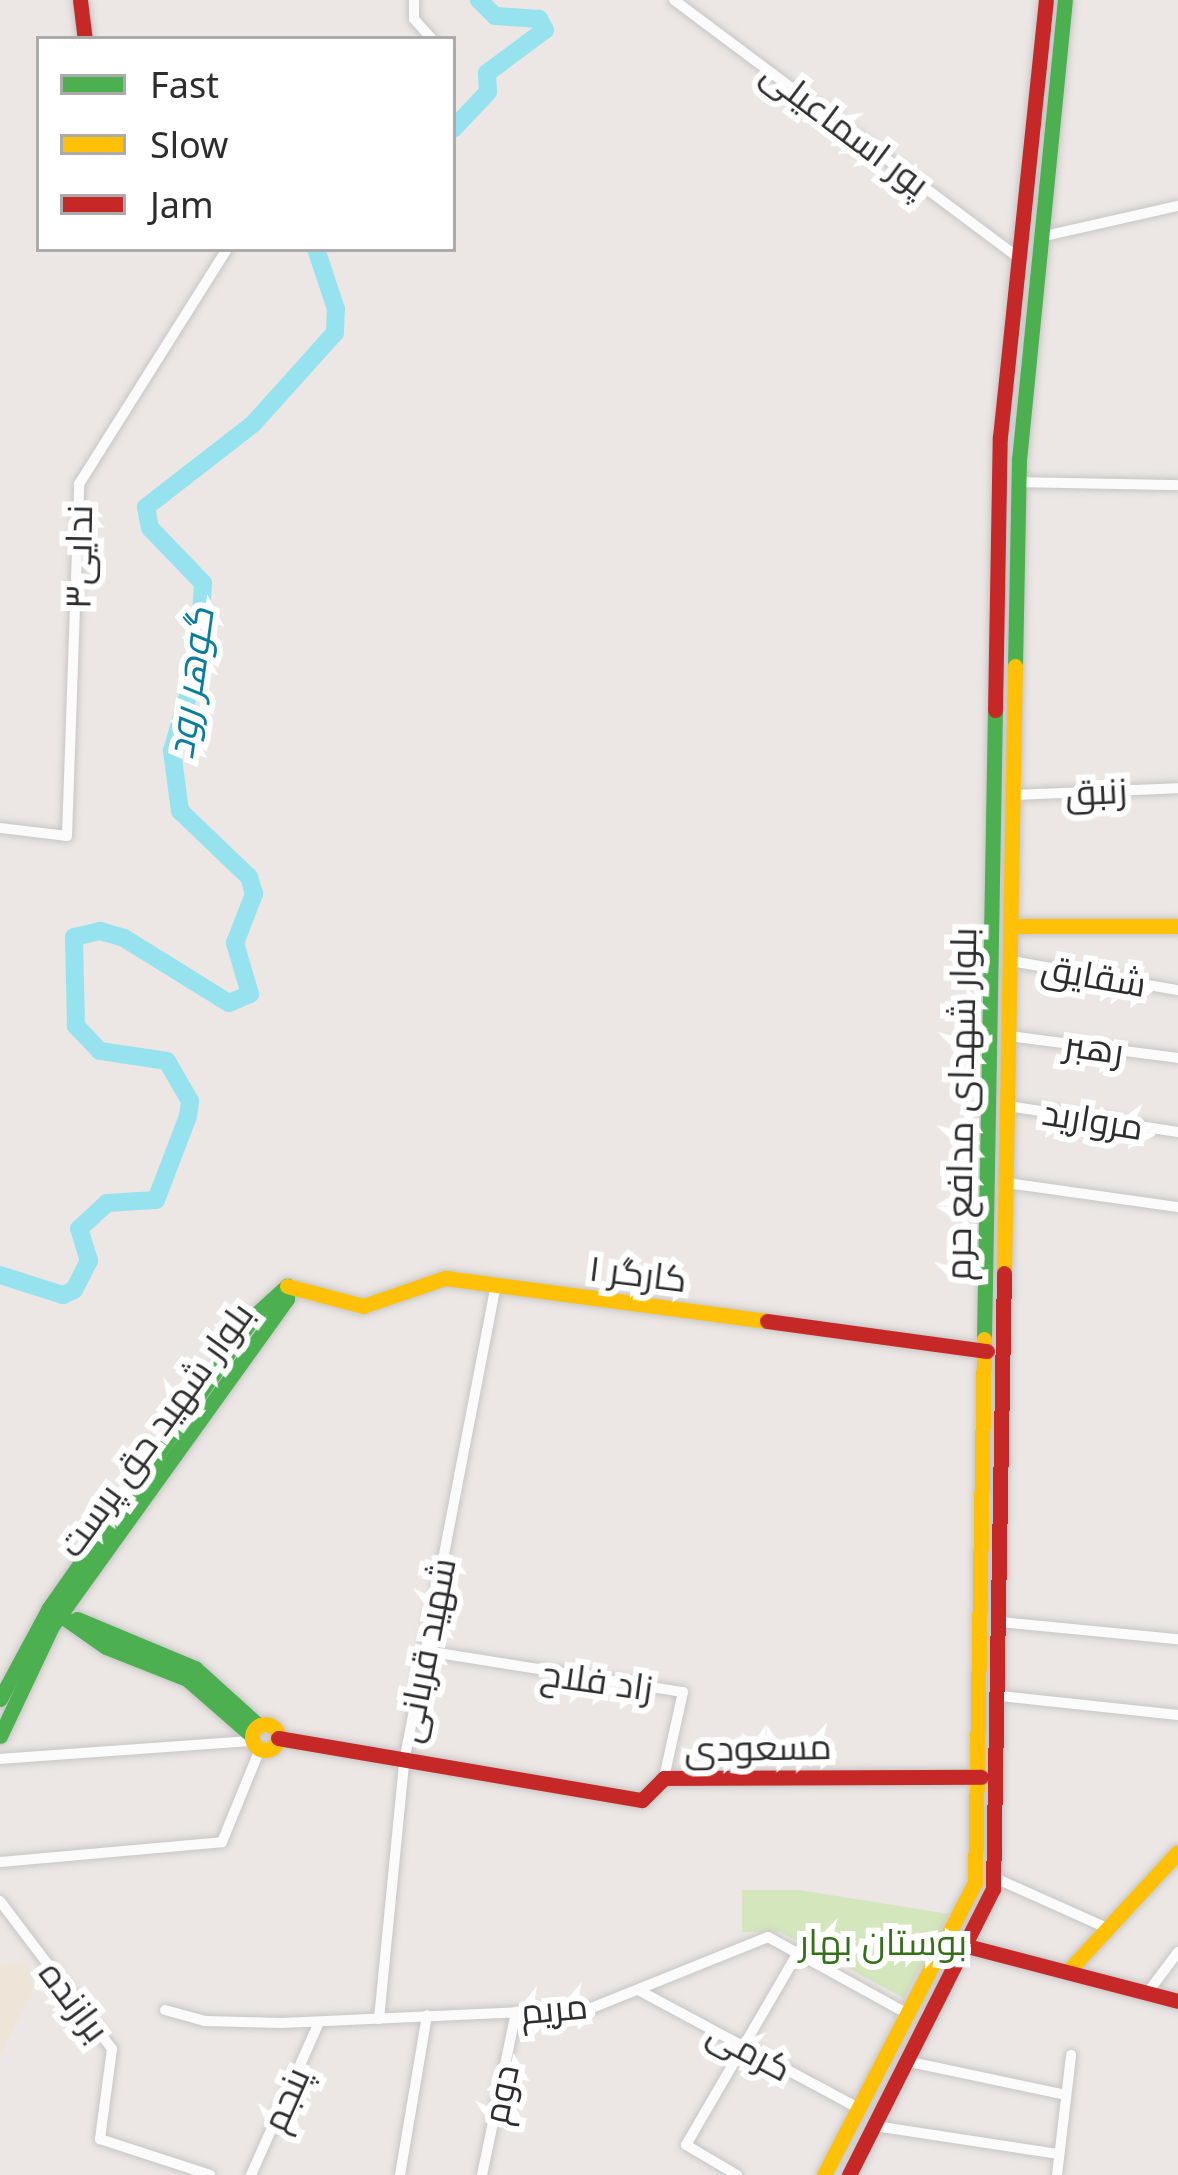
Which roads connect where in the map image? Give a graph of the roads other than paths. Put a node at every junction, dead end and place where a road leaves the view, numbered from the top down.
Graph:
1 (80, 0) edge
2 (414, 0) edge
3 (674, 0) edge
4 (1046, 0) edge
5 (1065, 0) edge
6 (86, 36) edge
7 (429, 36) edge
8 (1032, 113) junction
9 (1050, 115) junction
10 (1178, 206) edge
11 (1037, 238) junction
12 (225, 252) edge
13 (1018, 257) junction
14 (1019, 482) junction
15 (1178, 484) edge
16 (1178, 788) edge
17 (1013, 795) junction
18 (2, 832) edge
19 (1011, 926) junction
20 (1178, 926) edge
21 (1011, 961) junction
22 (1178, 990) edge
23 (992, 996) junction
24 (1010, 997) junction
25 (1009, 1036) junction
26 (1178, 1058) edge
27 (1008, 1106) junction
28 (1178, 1132) edge
29 (1007, 1184) junction
30 (1178, 1207) edge
31 (287, 1286) joint
32 (496, 1286) junction
33 (987, 1352) junction
34 (55, 1611) junction
35 (1000, 1622) junction
36 (1178, 1639) edge
37 (425, 1651) junction
38 (1000, 1696) junction
39 (0, 1699) edge
40 (1178, 1714) edge
41 (2, 1724) edge
42 (255, 1737) junction
43 (0, 1759) edge
44 (404, 1762) junction
45 (980, 1777) junction
46 (664, 1778) junction
47 (1178, 1852) edge
48 (0, 1862) edge
49 (994, 1877) junction
50 (0, 1901) edge
51 (1107, 1928) junction
52 (951, 1942) junction
53 (976, 1944) junction
54 (799, 1951) junction
55 (1178, 1952) edge
56 (1070, 1970) junction
57 (640, 1990) junction
58 (1148, 1992) junction
59 (1178, 2002) edge
60 (165, 2009) dead end
61 (516, 2012) junction
62 (427, 2015) junction
63 (911, 2016) junction
64 (380, 2019) junction
65 (319, 2022) junction
66 (746, 2048) junction
67 (1071, 2055) dead end
68 (910, 2062) junction
69 (1066, 2095) junction
70 (860, 2109) junction
71 (875, 2126) junction
72 (1059, 2154) junction
73 (152, 2159) junction
74 (150, 2175) edge
75 (210, 2175) edge
76 (250, 2175) edge
77 (400, 2175) edge
78 (482, 2175) edge
79 (737, 2175) edge
80 (824, 2175) edge
81 (849, 2175) edge
82 (1057, 2175) edge

1 - 6 main road
2 - 7 street
3 - 13 street, پور اسماعیلی
4 - 8 main road, بلوار شهدای مدافع حرم
5 - 9 main road, بلوار شهدای مدافع حرم
8 - 9 main road
8 - 13 main road, بلوار شهدای مدافع حرم
9 - 11 main road, بلوار شهدای مدافع حرم
10 - 11 street
11 - 14 main road, بلوار شهدای مدافع حرم
12 - 18 street, ندایی۳
13 - 23 main road, بلوار شهدای مدافع حرم
14 - 15 street
14 - 17 main road, بلوار شهدای مدافع حرم
16 - 17 street, زنبق
17 - 19 main road, بلوار شهدای مدافع حرم
19 - 20 main road
19 - 21 main road, بلوار شهدای مدافع حرم
21 - 22 street, شقایق
21 - 24 main road, بلوار شهدای مدافع حرم
23 - 24 main road
23 - 33 main road, بلوار شهدای مدافع حرم
24 - 25 main road, بلوار شهدای مدافع حرم
25 - 26 street, رهبر
25 - 27 main road, بلوار شهدای مدافع حرم
27 - 28 street, مروارید
27 - 29 main road, بلوار شهدای مدافع حرم
29 - 30 street
29 - 35 main road, بلوار شهدای مدافع حرم
31 - 32 main road, کارگر ۱
31 - 34 main road, بلوار شهید حق پرست
32 - 33 main road, کارگر ۱
32 - 37 street, شهید قربانی
33 - 45 main road, بلوار شهدای مدافع حرم
34 - 39 main road, بلوار شهید حق پرست
34 - 41 main road, بلوار شهید حق پرست
34 - 42 main road
35 - 36 street
35 - 38 main road, بلوار شهدای مدافع حرم
37 - 44 street, شهید قربانی
37 - 46 street, زاد فلاح
38 - 40 street
38 - 49 main road, بلوار شهدای مدافع حرم
42 - 43 street
42 - 44 main road
42 - 48 street
44 - 46 main road, مسعودی
44 - 64 street, شهید قربانی
45 - 46 main road, مسعودی
45 - 52 main road, بلوار شهدای مدافع حرم
47 - 51 main road
49 - 51 street
49 - 53 main road, بلوار شهدای مدافع حرم
50 - 73 street, برازنده
51 - 56 main road
52 - 53 main road
52 - 63 main road, بلوار شهدای مدافع حرم
53 - 56 main road
53 - 68 main road, بلوار شهدای مدافع حرم
54 - 57 street, مریم
54 - 63 street, مریم
54 - 66 street
55 - 58 street
56 - 58 main road
57 - 61 street, مریم
57 - 66 street, کرمی
58 - 59 main road
60 - 65 street, مریم
61 - 62 street, مریم
61 - 78 street, دوم
62 - 64 street, مریم
62 - 77 street
63 - 70 main road, بلوار شهدای مدافع حرم
64 - 65 street, مریم
65 - 76 street, پنجم
66 - 70 street, کرمی
66 - 79 street
67 - 69 street
68 - 69 street
68 - 71 main road, بلوار شهدای مدافع حرم
69 - 72 street
70 - 80 main road, بلوار شهدای مدافع حرم
71 - 72 street
71 - 81 main road, بلوار شهدای مدافع حرم
72 - 82 street
73 - 74 street
73 - 75 street, برازنده

